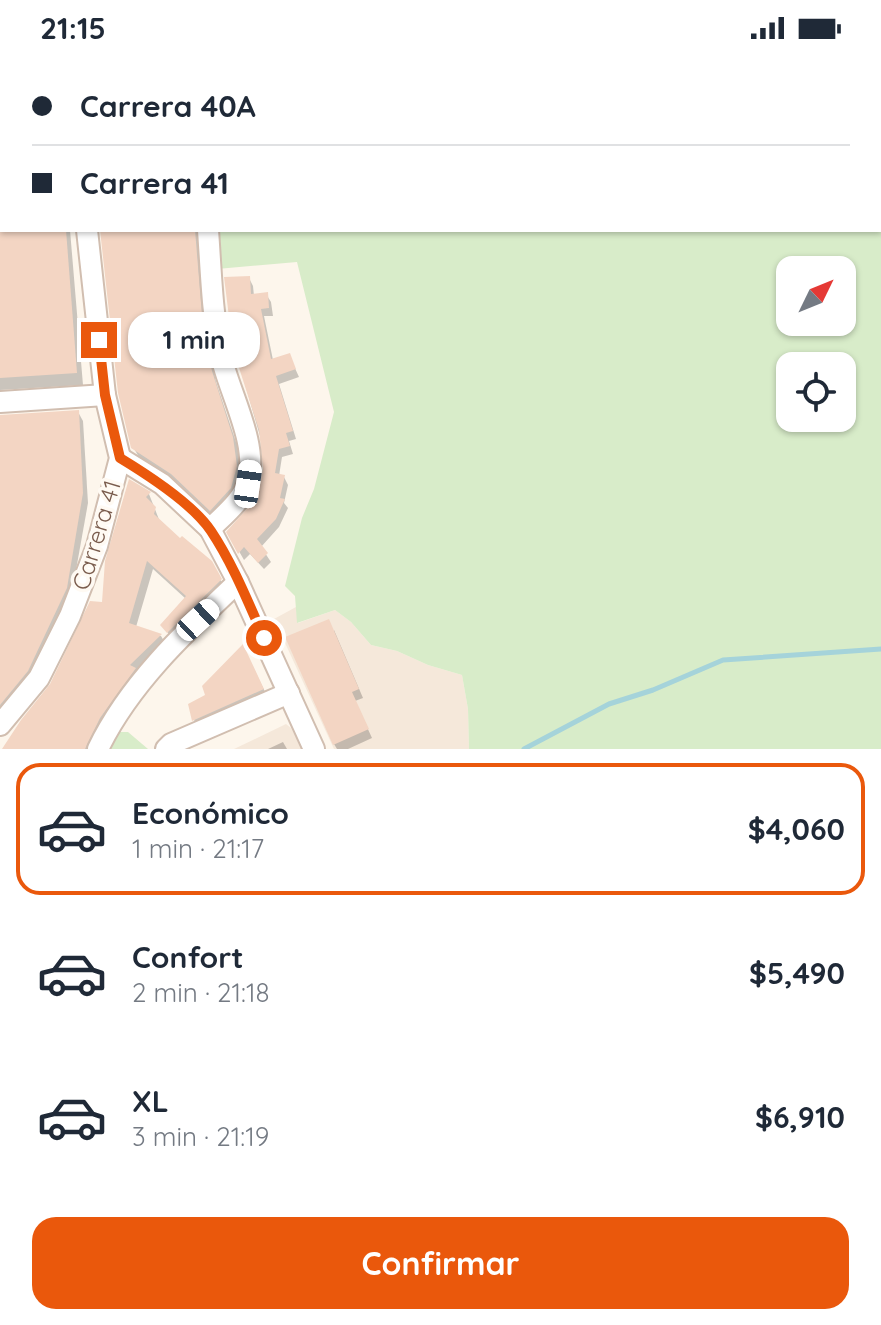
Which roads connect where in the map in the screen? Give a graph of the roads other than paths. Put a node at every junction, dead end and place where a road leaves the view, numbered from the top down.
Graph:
1 (87, 232) edge
2 (208, 232) edge
3 (105, 395) junction
4 (0, 402) edge
5 (120, 458) junction
6 (210, 529) junction
7 (238, 582) junction
8 (289, 693) junction
9 (0, 725) edge
10 (98, 749) edge
11 (166, 749) edge
12 (314, 749) edge

1 - 3 street, Carrera 41
2 - 6 street
3 - 4 street
3 - 5 street, Carrera 41
5 - 6 street
5 - 9 street, Carrera 41
6 - 7 street
7 - 8 street
7 - 10 street
8 - 11 street
8 - 12 street

